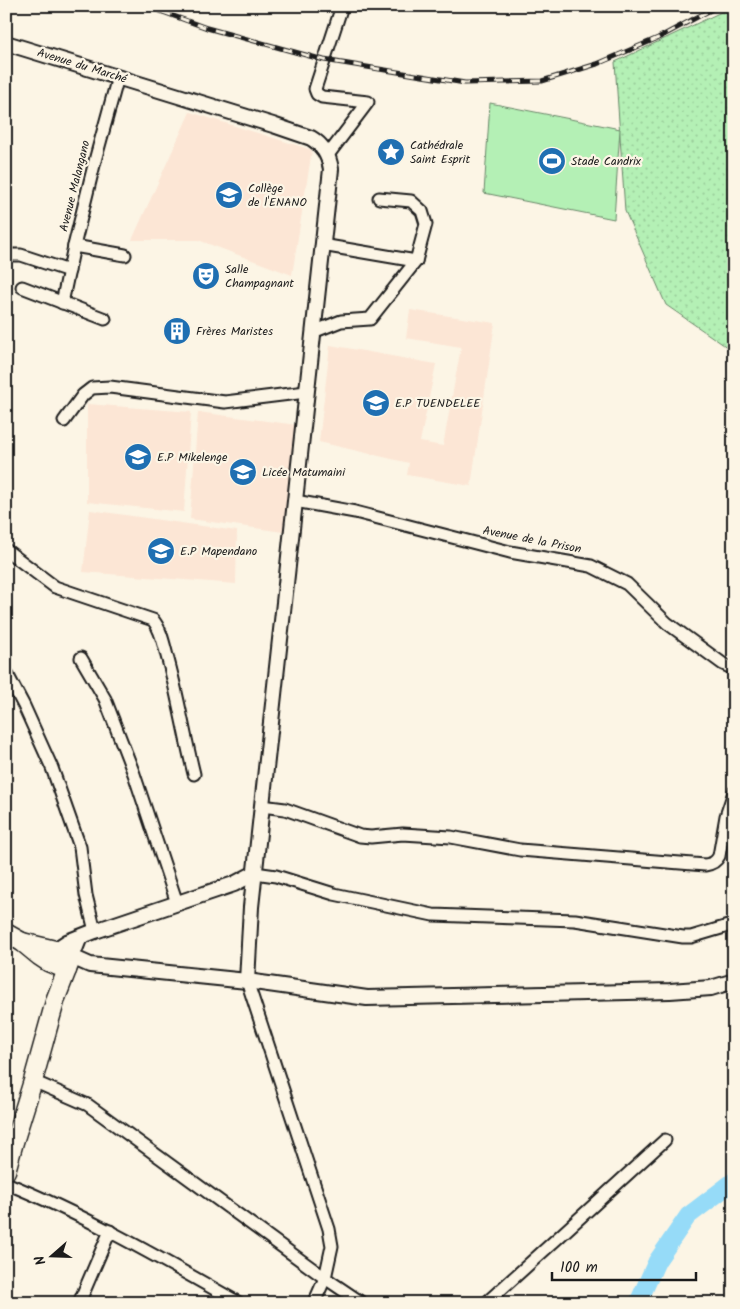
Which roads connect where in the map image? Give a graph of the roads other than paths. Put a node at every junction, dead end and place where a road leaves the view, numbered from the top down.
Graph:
1 (342, 6) edge
2 (6, 43) edge
3 (118, 77) junction
4 (328, 156) junction
5 (379, 198) dead end
6 (322, 245) junction
7 (74, 246) junction
8 (9, 255) dead end
9 (126, 255) dead end
10 (416, 262) junction
11 (69, 271) junction
12 (22, 288) dead end
13 (62, 303) junction
14 (105, 319) dead end
15 (313, 332) junction
16 (306, 392) junction
17 (64, 422) dead end
18 (295, 501) junction
19 (6, 550) edge
20 (81, 658) dead end
21 (734, 669) edge
22 (6, 672) edge
23 (194, 774) dead end
24 (734, 792) edge
25 (262, 806) junction
26 (730, 816) edge
27 (256, 873) junction
28 (177, 903) junction
29 (728, 926) dead end
30 (95, 931) junction
31 (6, 933) edge
32 (78, 938) junction
33 (52, 956) junction
34 (70, 963) junction
35 (247, 981) junction
36 (734, 981) edge
37 (56, 998) junction
38 (33, 1081) junction
39 (665, 1140) dead end
40 (10, 1141) edge
41 (6, 1170) edge
42 (6, 1183) edge
43 (110, 1231) junction
44 (325, 1278) junction
45 (233, 1301) edge
46 (79, 1303) edge
47 (314, 1303) edge
48 (362, 1303) edge
49 (486, 1303) edge

1 - 4 street
2 - 3 street, Avenue du Marché
3 - 4 street, Avenue du Marché
3 - 7 street, Avenue Malangano
4 - 6 street
5 - 10 street
6 - 10 street
6 - 15 street
7 - 9 street
7 - 11 street, Avenue Malangano
8 - 11 street
10 - 15 street
11 - 13 street, Avenue Malangano
12 - 13 street
13 - 14 street
15 - 16 street
16 - 17 street
16 - 18 street
18 - 21 street, Avenue de la Prison
18 - 25 street
19 - 23 street
20 - 28 street
22 - 30 street
24 - 26 street
25 - 26 street
25 - 27 street
27 - 28 street
27 - 29 street
27 - 35 street
28 - 30 street
30 - 32 street
31 - 33 main road
32 - 33 street
32 - 34 street
33 - 34 main road
33 - 37 main road
34 - 35 street
34 - 37 main road
35 - 36 street
35 - 44 street
37 - 38 main road
38 - 40 main road
38 - 44 street
39 - 49 street
40 - 41 main road
42 - 43 street
43 - 45 street
43 - 46 street
44 - 47 street
44 - 48 street

